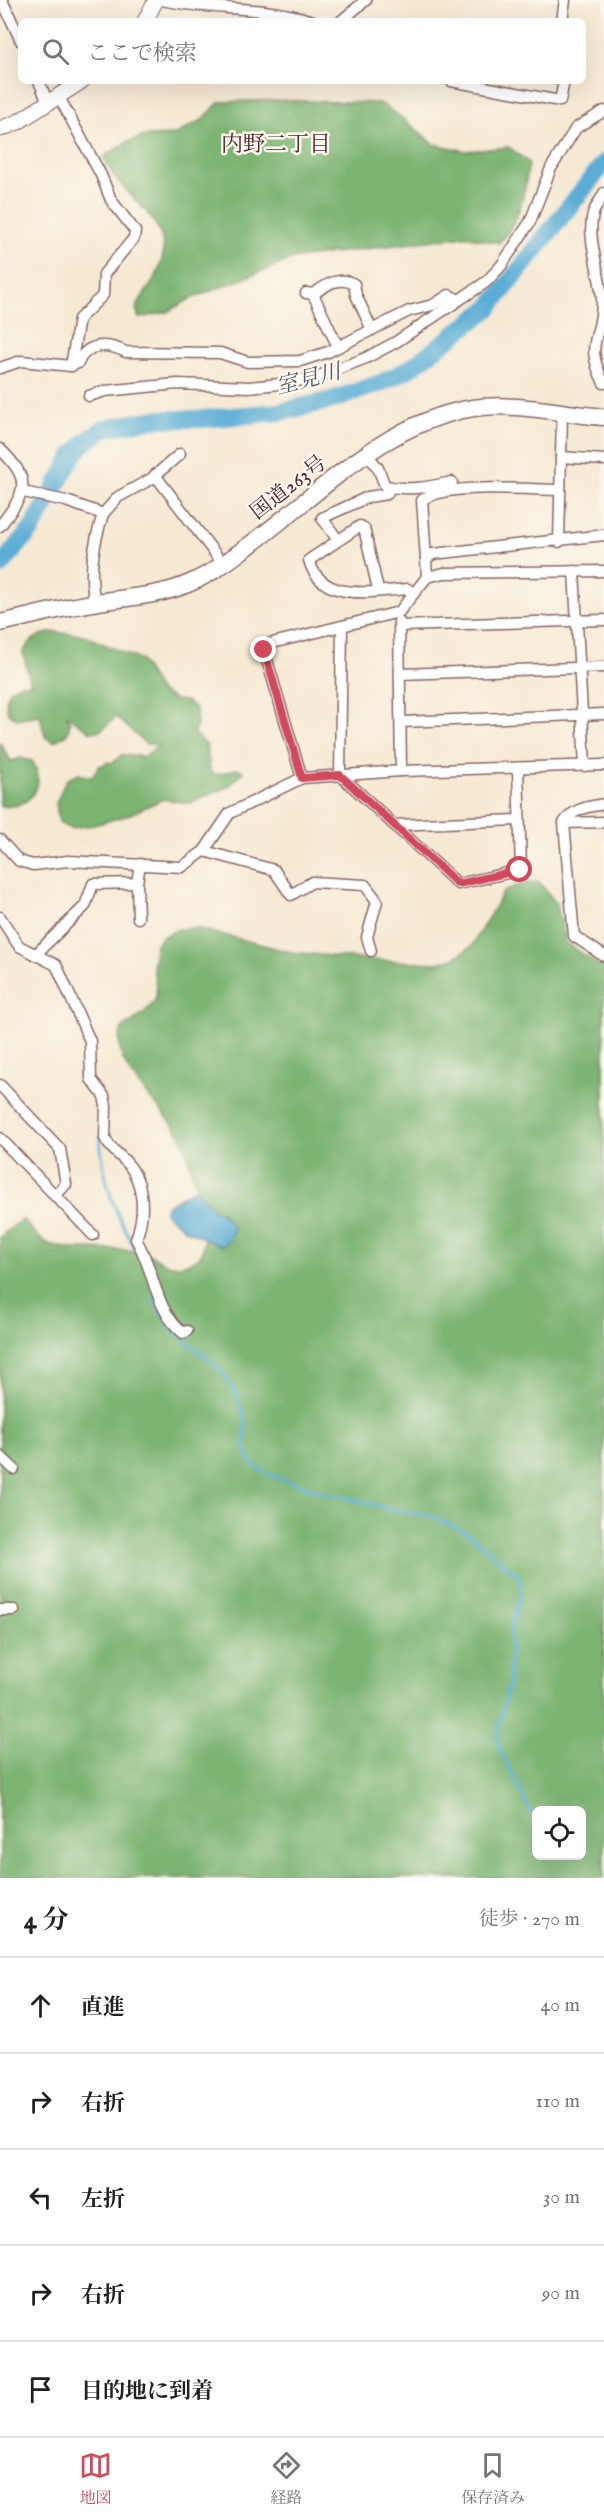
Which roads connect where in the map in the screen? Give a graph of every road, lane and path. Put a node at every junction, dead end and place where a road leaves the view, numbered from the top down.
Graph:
1 (2, 0) edge
2 (156, 0) edge
3 (162, 0) edge
4 (366, 0) edge
5 (565, 0) edge
6 (147, 18) edge
7 (303, 18) edge
8 (345, 18) edge
9 (562, 18) edge
10 (18, 35) edge
11 (41, 84) edge
12 (78, 84) edge
13 (467, 84) edge
14 (563, 84) edge
15 (54, 100) junction
16 (604, 111) edge
17 (0, 129) edge
18 (604, 193) edge
19 (599, 250) edge
20 (459, 300) junction
21 (372, 330) junction
22 (338, 347) junction
23 (71, 366) junction
24 (0, 368) edge
25 (604, 383) edge
26 (89, 396) dead end
27 (562, 414) junction
28 (604, 417) edge
29 (0, 449) edge
30 (180, 454) dead end
31 (367, 454) junction
32 (561, 457) junction
33 (604, 460) edge
34 (154, 475) junction
35 (452, 482) dead end
36 (390, 487) junction
37 (560, 490) junction
38 (23, 492) junction
39 (103, 514) junction
40 (0, 526) edge
41 (604, 535) edge
42 (338, 540) junction
43 (558, 542) junction
44 (426, 558) junction
45 (223, 564) junction
46 (574, 571) junction
47 (604, 571) edge
48 (427, 577) junction
49 (378, 590) junction
50 (413, 594) junction
51 (95, 602) junction
52 (399, 612) junction
53 (604, 620) edge
54 (577, 621) junction
55 (0, 623) edge
56 (342, 626) junction
57 (399, 626) junction
58 (604, 667) edge
59 (580, 668) junction
60 (401, 674) junction
61 (604, 714) edge
62 (582, 715) junction
63 (401, 722) junction
64 (604, 765) edge
65 (585, 766) junction
66 (518, 768) junction
67 (401, 771) junction
68 (340, 775) junction
69 (302, 778) junction
70 (604, 804) edge
71 (519, 819) junction
72 (604, 822) edge
73 (564, 823) junction
74 (395, 825) junction
75 (0, 840) edge
76 (204, 851) junction
77 (140, 864) junction
78 (137, 883) junction
79 (0, 917) edge
80 (138, 918) dead end
81 (371, 951) dead end
82 (35, 955) junction
83 (604, 956) edge
84 (0, 1085) edge
85 (0, 1138) edge
86 (55, 1196) junction
87 (93, 1235) dead end
88 (187, 1331) dead end
89 (0, 1456) edge
90 (14, 1468) dead end
91 (0, 1610) edge
92 (14, 1610) dead end

1 - 10 street
2 - 6 main road
3 - 7 street
4 - 8 street
5 - 9 street
11 - 15 street
12 - 15 main road
13 - 14 street
15 - 17 main road
15 - 23 street
16 - 20 street
18 - 19 street
19 - 25 street
20 - 21 street
20 - 26 street
21 - 22 street
21 - 22 street
22 - 23 street
23 - 24 street
27 - 28 highway, 国道263号
27 - 31 highway, 国道263号
27 - 32 street
29 - 38 street
30 - 34 street
31 - 36 street
31 - 45 highway, 国道263号
32 - 33 street
32 - 37 street
34 - 39 street
34 - 45 street
35 - 36 street
36 - 42 street
37 - 43 street
37 - 44 street
38 - 39 street
38 - 40 street
39 - 51 street
41 - 43 street
42 - 49 street
42 - 49 street
43 - 44 street
44 - 48 street
45 - 51 highway, 国道263号
46 - 47 street
46 - 48 street
46 - 54 street
48 - 50 street
49 - 50 street
50 - 52 street
51 - 55 highway, 国道263号
52 - 56 street
52 - 57 street
53 - 54 street
54 - 57 street
54 - 59 street
56 - 68 street
56 - 69 street
57 - 60 street
58 - 59 street
59 - 60 street
59 - 62 street
60 - 63 street
61 - 62 street
62 - 63 street
62 - 65 street
63 - 67 street
64 - 65 street
65 - 66 street
66 - 67 street
66 - 71 street
67 - 68 street
68 - 69 street
68 - 74 street
69 - 76 street
70 - 73 street
71 - 74 street
71 - 74 street
72 - 73 street
73 - 83 street
75 - 77 street
76 - 77 street
76 - 81 street
77 - 78 street
78 - 80 street
78 - 82 street
79 - 82 street
82 - 88 street
84 - 86 street
85 - 86 street
86 - 87 street
89 - 90 street
91 - 92 street

